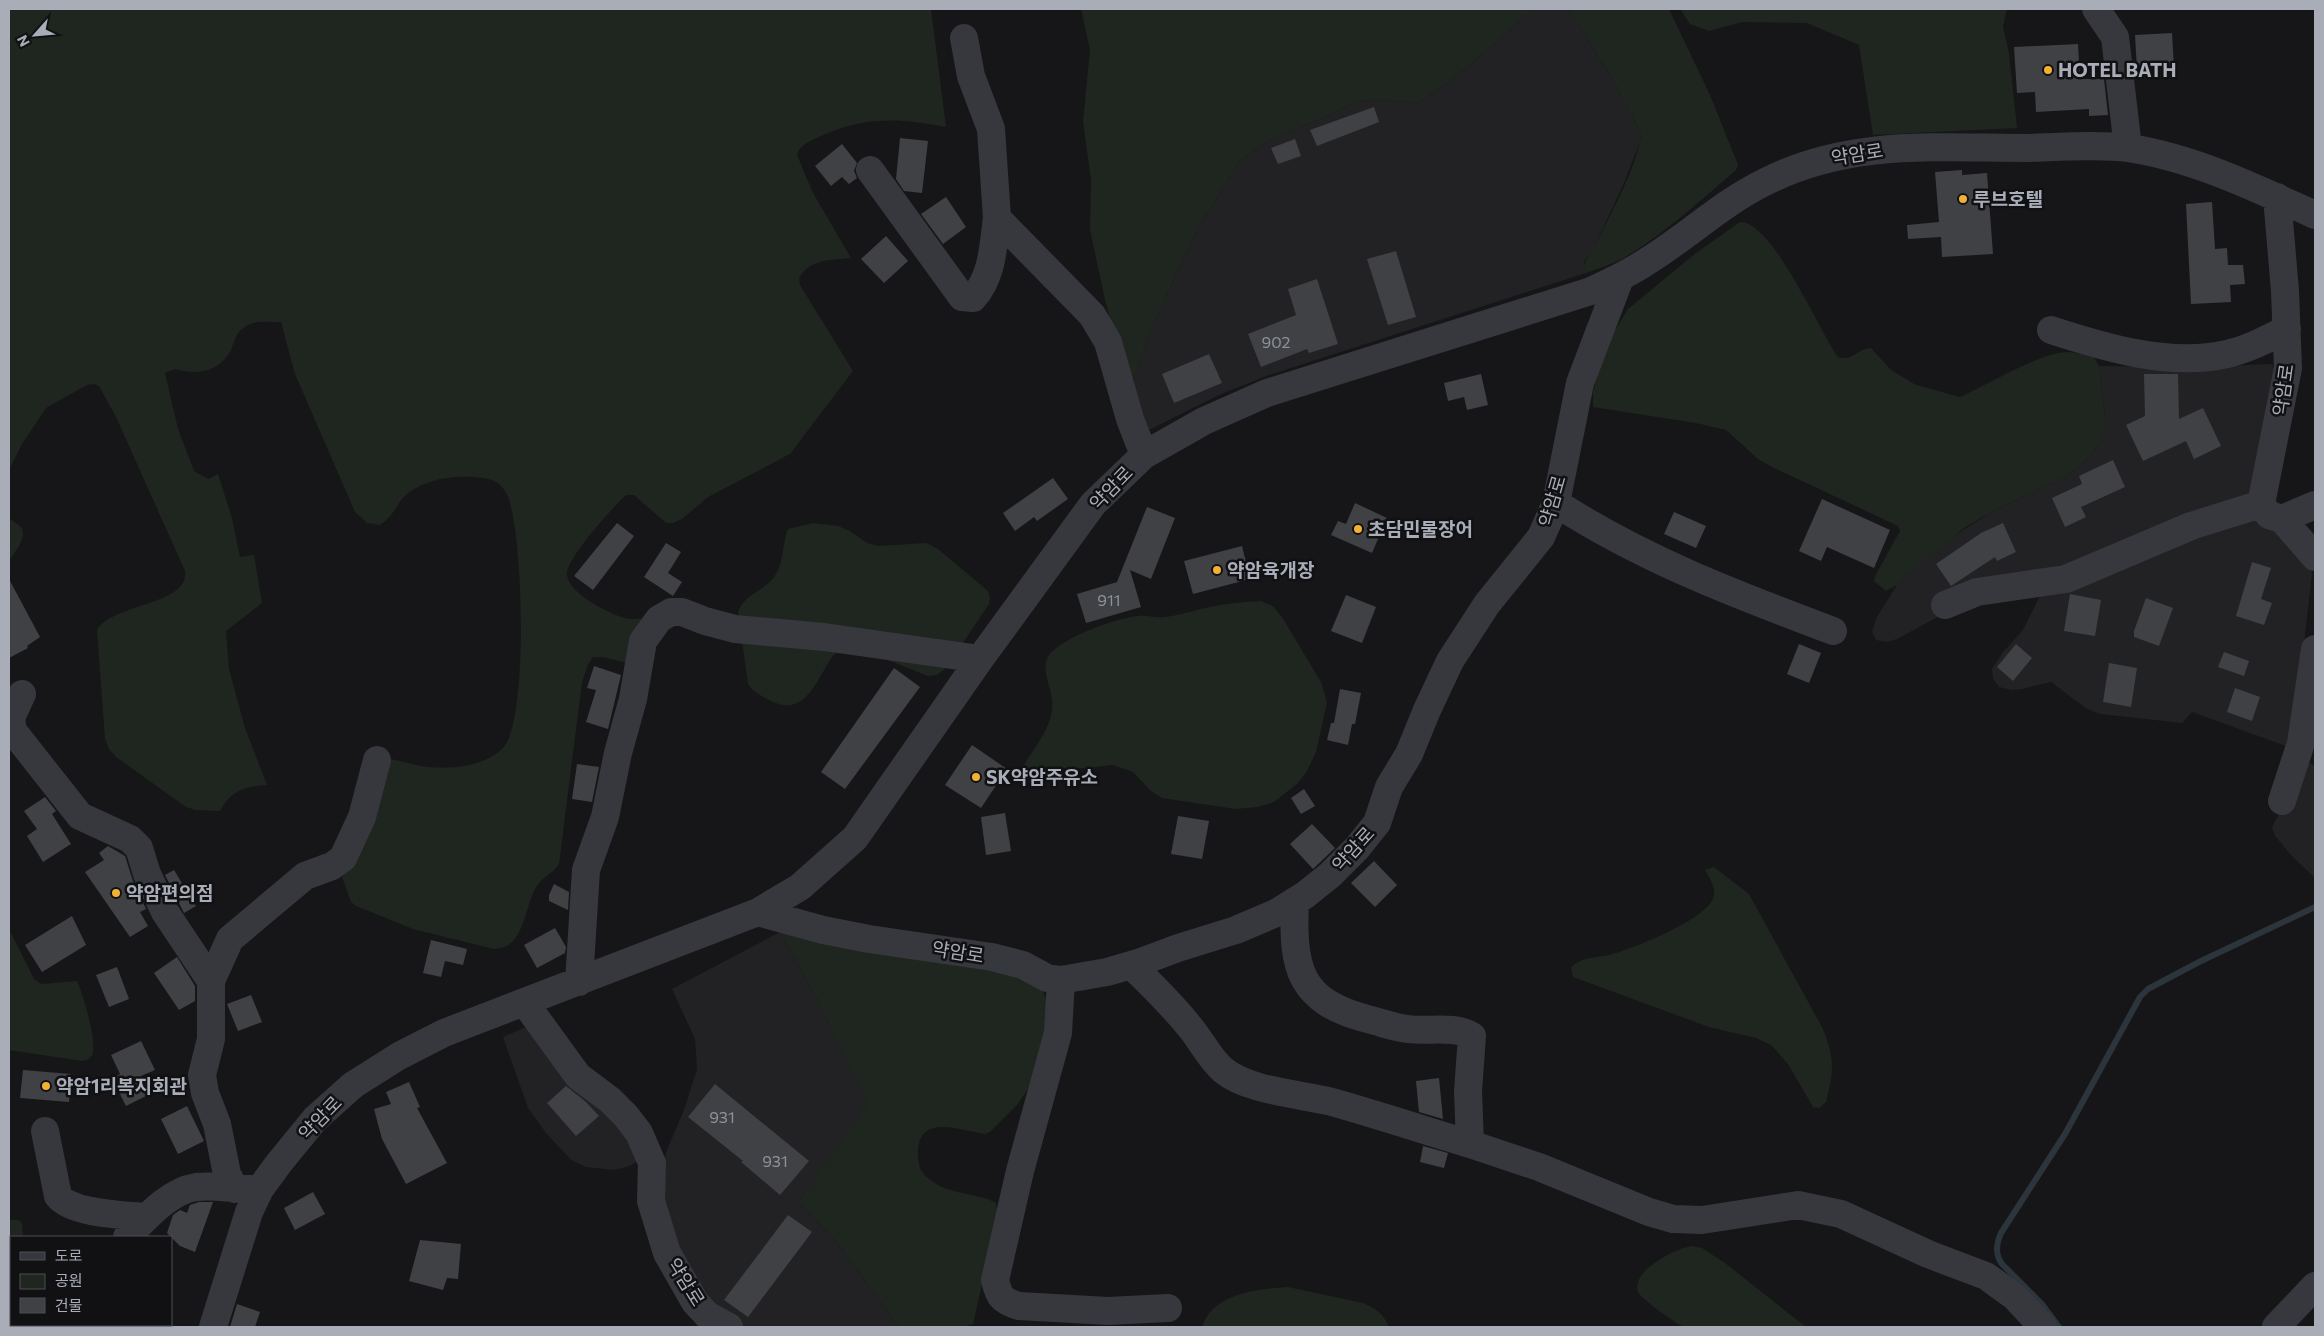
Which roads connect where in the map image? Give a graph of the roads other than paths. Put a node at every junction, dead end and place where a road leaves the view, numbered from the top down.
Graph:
1 (2096, 9) edge
2 (964, 38) dead end
3 (2128, 148) junction
4 (870, 170) dead end
5 (2277, 198) junction
6 (2315, 215) edge
7 (997, 218) junction
8 (1620, 278) junction
9 (2287, 329) junction
10 (2051, 330) dead end
11 (1144, 455) junction
12 (1556, 503) junction
13 (2315, 505) edge
14 (2272, 512) junction
15 (2315, 557) edge
16 (1945, 605) dead end
17 (1833, 631) dead end
18 (2315, 649) edge
19 (980, 660) junction
20 (22, 694) dead end
21 (377, 760) dead end
22 (2282, 802) dead end
23 (1295, 901) junction
24 (758, 912) junction
25 (1132, 965) junction
26 (1061, 980) junction
27 (211, 981) junction
28 (579, 982) junction
29 (526, 1002) junction
30 (45, 1131) dead end
31 (1470, 1144) junction
32 (247, 1189) junction
33 (147, 1217) junction
34 (128, 1236) edge
35 (2315, 1286) edge
36 (1168, 1308) dead end
37 (213, 1327) edge
38 (729, 1327) edge
39 (2043, 1327) edge
40 (2276, 1327) edge

1 - 3 street
2 - 7 street
3 - 5 street, 약암로
3 - 8 street, 약암로
4 - 7 street
5 - 6 street, 약암로
5 - 9 street, 약암로
7 - 11 street
8 - 11 street, 약암로
8 - 12 street, 약암로
9 - 10 street
9 - 14 street, 약암로
11 - 19 street, 약암로
12 - 17 street
12 - 23 street, 약암로
13 - 14 street
14 - 15 street
14 - 16 street
18 - 22 street
19 - 24 street, 약암로
19 - 28 street
20 - 27 street
21 - 27 street
23 - 25 street, 약암로
23 - 31 street
24 - 26 street, 약암로
24 - 28 street, 약암로
25 - 26 street, 약암로
25 - 31 street
26 - 36 street
27 - 32 street
28 - 29 street, 약암로
29 - 32 street, 약암로
29 - 38 street, 약암로
30 - 33 street
31 - 39 street
32 - 33 street
32 - 37 street, 약암로
33 - 34 street
35 - 40 street

